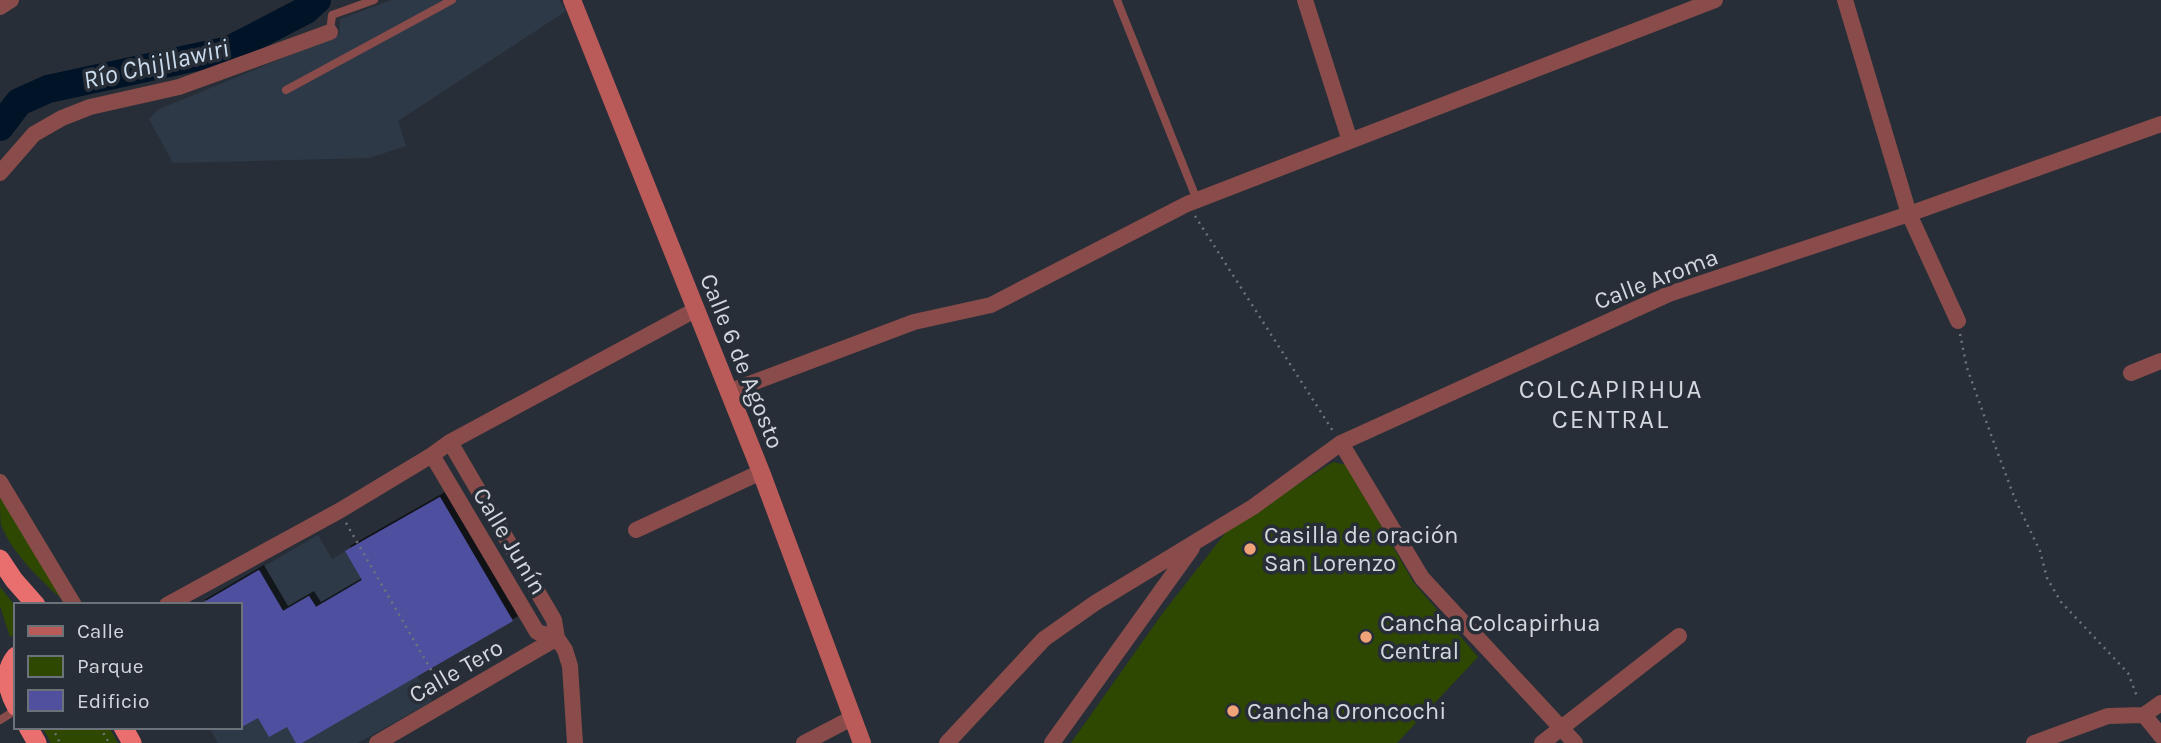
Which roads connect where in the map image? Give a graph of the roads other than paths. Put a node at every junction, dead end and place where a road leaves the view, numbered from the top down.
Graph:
1 (11, 0) edge
2 (374, 0) edge
3 (452, 0) edge
4 (572, 0) edge
5 (1117, 0) edge
6 (1305, 0) edge
7 (1715, 0) edge
8 (1845, 0) edge
9 (0, 7) edge
10 (330, 32) joint
11 (286, 90) dead end
12 (2161, 124) edge
13 (1350, 141) junction
14 (0, 173) edge
15 (1192, 202) junction
16 (1909, 214) junction
17 (695, 310) junction
18 (1958, 321) road end
19 (2161, 361) edge
20 (2131, 373) dead end
21 (728, 392) junction
22 (450, 442) junction
23 (1341, 443) junction
24 (432, 455) junction
25 (761, 472) junction
26 (0, 482) edge
27 (636, 530) dead end
28 (1197, 540) junction
29 (0, 559) edge
30 (34, 603) edge
31 (73, 603) edge
32 (171, 603) edge
33 (1679, 636) dead end
34 (557, 638) junction
35 (14, 658) edge
36 (0, 671) edge
37 (13, 703) edge
38 (2161, 704) edge
39 (2144, 715) junction
40 (852, 718) junction
41 (0, 720) edge
42 (1560, 727) junction
43 (2161, 736) edge
44 (377, 743) edge
45 (575, 743) edge
46 (804, 743) edge
47 (862, 743) edge
48 (947, 743) edge
49 (1052, 743) edge
50 (1542, 743) edge
51 (1575, 743) edge
52 (2034, 743) edge

1 - 9 street
2 - 10 lane
3 - 11 lane
4 - 17 main road, Calle 6 de Agosto
5 - 15 lane
6 - 13 street
7 - 13 street
8 - 16 street
10 - 14 street
12 - 16 street, Calle Aroma
13 - 15 street
15 - 21 street
16 - 18 street
16 - 23 street, Calle Aroma
17 - 21 main road, Calle 6 de Agosto
17 - 22 street
19 - 20 street
21 - 25 main road, Calle 6 de Agosto
22 - 24 street
22 - 34 street, Calle Junín
23 - 28 street, Calle Aroma
23 - 42 street
24 - 32 street
24 - 34 street, Calle Junín
25 - 27 street
25 - 40 main road, Calle 6 de Agosto
26 - 31 street
28 - 48 street, Calle Aroma
28 - 49 street
29 - 30 highway
33 - 42 street
34 - 44 street, Calle Tero
34 - 45 street, Calle Junín
35 - 37 highway
36 - 37 highway
37 - 41 lane
38 - 39 street
39 - 43 street
39 - 52 street
40 - 46 street
40 - 47 main road, Calle 6 de Agosto
42 - 50 street
42 - 51 street

